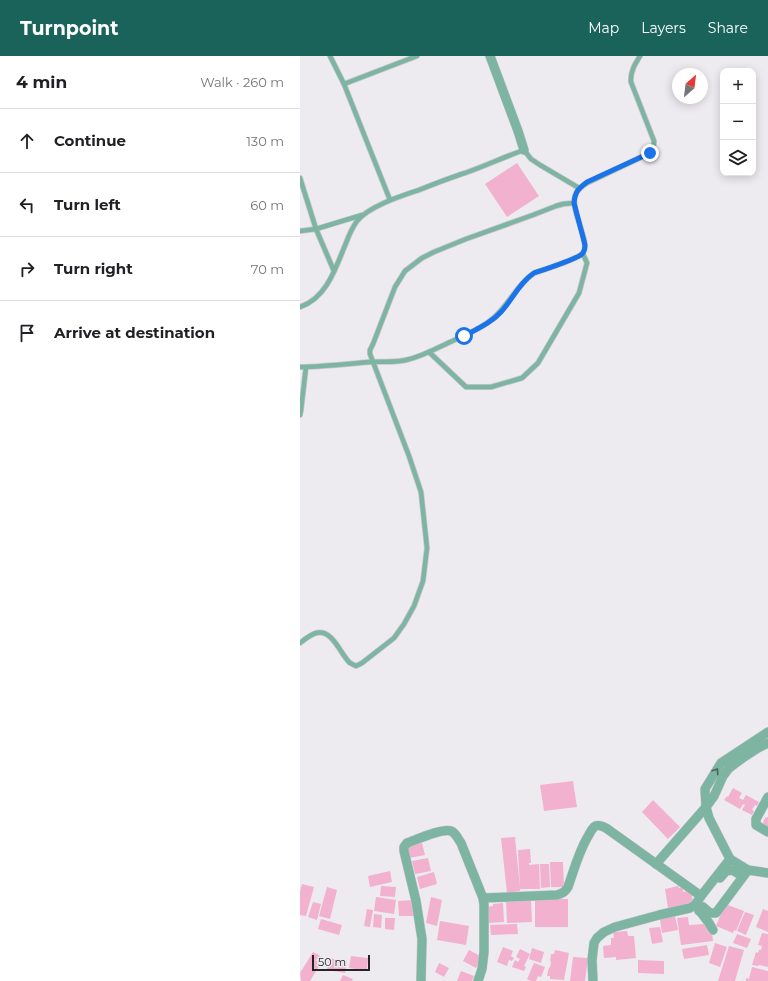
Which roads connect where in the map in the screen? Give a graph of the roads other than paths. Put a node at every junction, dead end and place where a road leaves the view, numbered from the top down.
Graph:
1 (330, 56) edge
2 (417, 56) edge
3 (490, 56) edge
4 (640, 56) edge
5 (344, 84) junction
6 (524, 150) junction
7 (300, 178) edge
8 (579, 188) junction
9 (390, 200) junction
10 (574, 203) junction
11 (363, 215) junction
12 (316, 229) junction
13 (300, 231) edge
14 (583, 254) junction
15 (334, 271) junction
16 (300, 308) edge
17 (429, 352) junction
18 (372, 362) junction
19 (300, 367) edge
20 (306, 367) junction
21 (300, 415) edge
22 (300, 643) edge
23 (766, 738) edge
24 (768, 797) edge
25 (706, 807) junction
26 (768, 832) edge
27 (730, 859) junction
28 (656, 864) junction
29 (745, 873) junction
30 (768, 874) edge
31 (701, 896) junction
32 (483, 898) junction
33 (699, 907) junction
34 (713, 930) dead end
35 (421, 981) edge
36 (478, 981) edge
37 (593, 981) edge

1 - 5 lane
2 - 5 lane
3 - 6 street
4 - 8 lane
5 - 9 lane
6 - 8 lane
6 - 9 lane
7 - 12 lane
8 - 10 lane
9 - 11 lane
10 - 14 lane
10 - 18 lane
11 - 12 lane
11 - 15 lane
12 - 13 lane
12 - 15 lane
14 - 17 lane
14 - 17 lane
15 - 16 lane
17 - 18 lane
18 - 20 lane
18 - 22 lane
19 - 20 lane
20 - 21 lane
23 - 25 street
24 - 26 street
25 - 27 street
25 - 28 street
27 - 29 street
27 - 31 street
28 - 31 street
28 - 32 street
29 - 30 street
29 - 33 street
29 - 33 street
31 - 33 street
32 - 35 street
32 - 36 street
33 - 34 street
33 - 37 street

